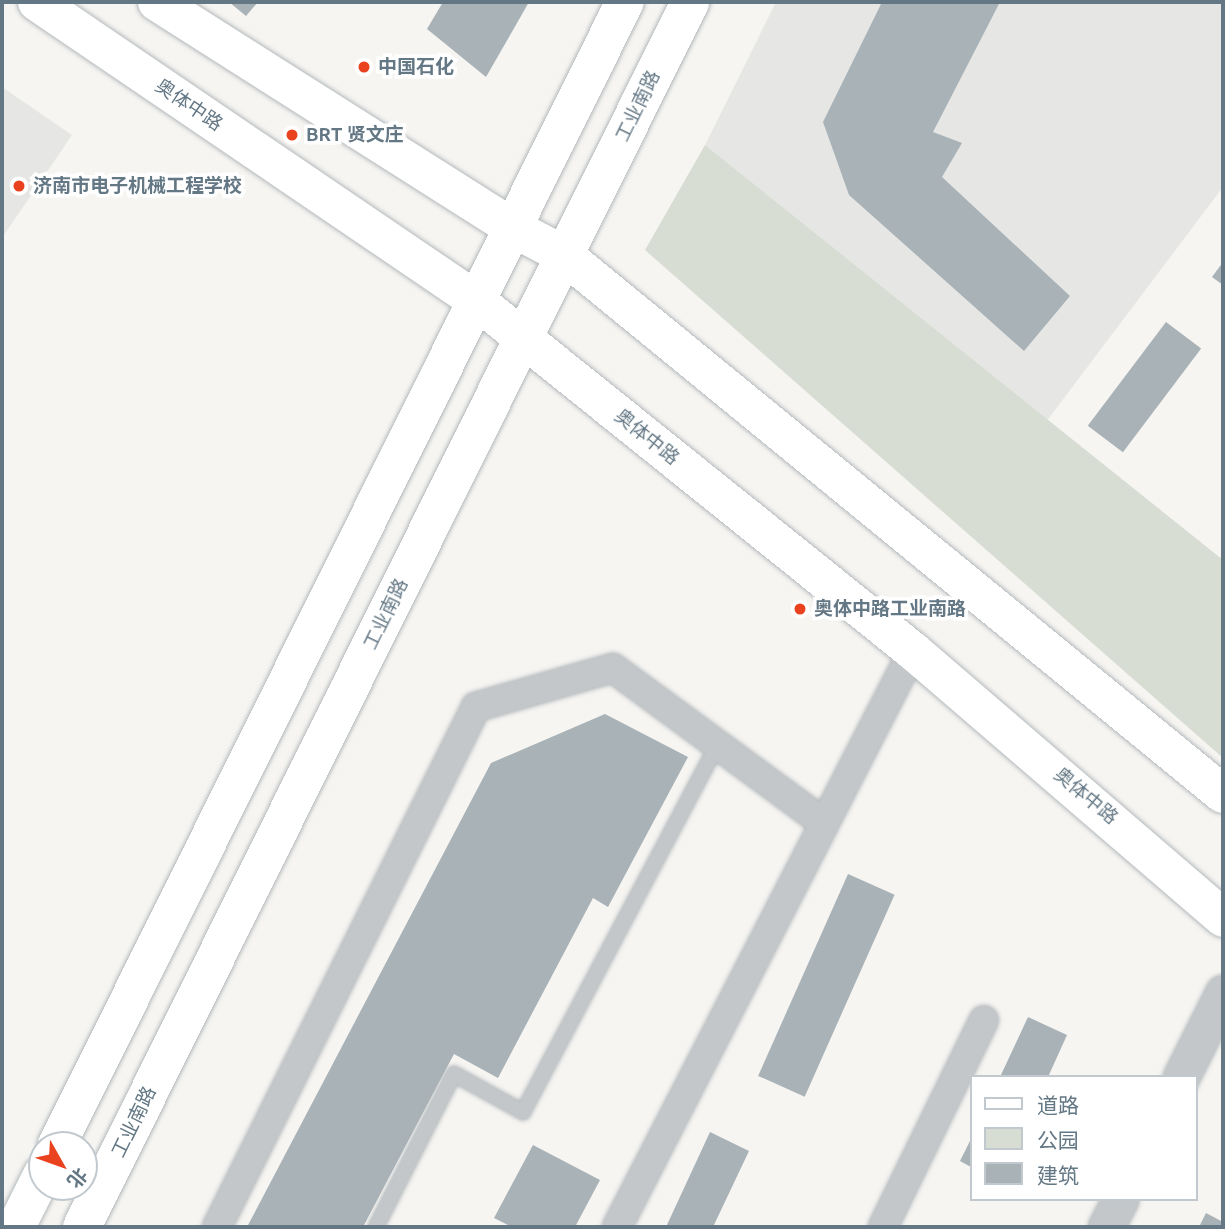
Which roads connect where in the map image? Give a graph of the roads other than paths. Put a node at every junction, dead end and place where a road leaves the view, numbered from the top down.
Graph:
1 (37, 2) edge
2 (157, 2) edge
3 (625, 2) edge
4 (690, 2) edge
5 (513, 228) junction
6 (564, 255) junction
7 (477, 301) junction
8 (523, 338) junction
9 (913, 651) junction
10 (718, 743) junction
11 (1223, 794) edge
12 (824, 823) junction
13 (1223, 918) edge
14 (1223, 993) edge
15 (984, 1020) dead end
16 (1182, 1075) edge
17 (64, 1131) edge
18 (29, 1201) edge
19 (1119, 1201) edge
20 (16, 1227) edge
21 (82, 1227) edge
22 (217, 1227) edge
23 (376, 1227) edge
24 (617, 1227) edge
25 (883, 1227) edge
26 (1106, 1227) edge

1 - 7 main road, 奥体中路
2 - 5 main road
3 - 5 main road
4 - 6 main road, 工业南路
5 - 6 main road
5 - 7 main road
6 - 8 main road, 工业南路
6 - 11 main road
7 - 8 main road, 奥体中路
7 - 17 main road
8 - 9 main road, 奥体中路
8 - 21 main road, 工业南路
9 - 12 street
9 - 13 main road, 奥体中路
10 - 12 street
10 - 22 street
10 - 23 lane
12 - 24 street
14 - 16 street
15 - 25 street
18 - 20 main road
19 - 26 street

